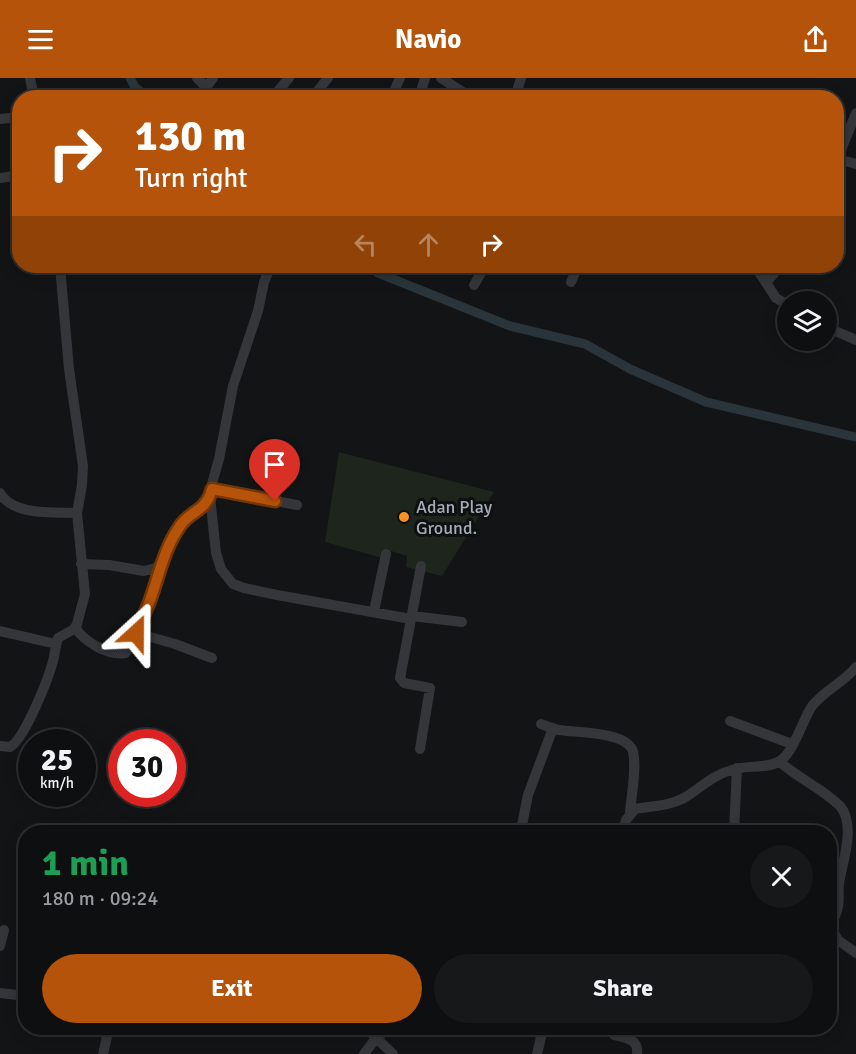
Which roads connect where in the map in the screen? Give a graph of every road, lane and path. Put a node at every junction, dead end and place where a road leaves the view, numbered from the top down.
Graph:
1 (197, 78) edge
2 (289, 78) edge
3 (328, 78) edge
4 (441, 78) edge
5 (209, 82) edge
6 (279, 90) edge
7 (318, 90) edge
8 (460, 90) edge
9 (856, 113) edge
10 (844, 142) edge
11 (61, 273) edge
12 (268, 273) edge
13 (481, 273) edge
14 (575, 273) edge
15 (760, 273) edge
16 (774, 273) edge
17 (571, 282) dead end
18 (766, 283) junction
19 (474, 285) dead end
20 (777, 299) edge
21 (837, 332) edge
22 (856, 340) edge
23 (0, 493) edge
24 (211, 493) junction
25 (297, 505) dead end
26 (77, 513) junction
27 (386, 554) dead end
28 (81, 564) junction
29 (160, 565) junction
30 (421, 566) dead end
31 (375, 611) junction
32 (412, 617) junction
33 (462, 622) dead end
34 (75, 627) junction
35 (0, 631) edge
36 (136, 633) junction
37 (56, 644) junction
38 (212, 658) dead end
39 (855, 672) edge
40 (730, 722) dead end
41 (541, 724) dead end
42 (553, 728) junction
43 (792, 744) junction
44 (0, 746) edge
45 (420, 749) dead end
46 (780, 762) junction
47 (737, 768) junction
48 (843, 811) junction
49 (630, 813) junction
50 (856, 814) edge
51 (522, 825) edge
52 (625, 825) edge
53 (734, 825) edge
54 (837, 912) edge
55 (4, 930) dead end
56 (837, 938) edge
57 (0, 946) edge
58 (856, 953) edge
59 (0, 993) edge
60 (18, 995) edge
61 (108, 1035) edge
62 (373, 1035) edge
63 (380, 1035) edge
64 (542, 1035) edge
65 (614, 1035) dead end
66 (376, 1038) junction
67 (104, 1054) edge
68 (364, 1054) edge
69 (393, 1054) edge
70 (537, 1054) edge
71 (637, 1054) edge

1 - 5 street
2 - 6 street
3 - 7 street
4 - 8 street
9 - 10 street
11 - 26 street
12 - 24 street
13 - 19 street
14 - 17 street
15 - 18 street
16 - 18 street
18 - 20 street
21 - 22 street
23 - 26 street
24 - 25 street
24 - 29 street
24 - 31 street
26 - 28 street
27 - 31 street
28 - 29 street
28 - 34 street
29 - 36 street
30 - 32 street
31 - 32 street
32 - 33 street
32 - 45 street
34 - 36 street
34 - 37 street
35 - 37 street
36 - 38 street
37 - 44 street
39 - 43 street
40 - 43 street
41 - 42 street
42 - 49 street
42 - 51 street
43 - 46 street
46 - 47 street
46 - 48 street
47 - 49 street
47 - 53 street
48 - 50 street
48 - 54 street
49 - 52 street
55 - 57 street
56 - 58 street
59 - 60 street
61 - 67 street
62 - 66 street
63 - 66 street
64 - 70 street
65 - 71 street
66 - 68 street
66 - 69 street

